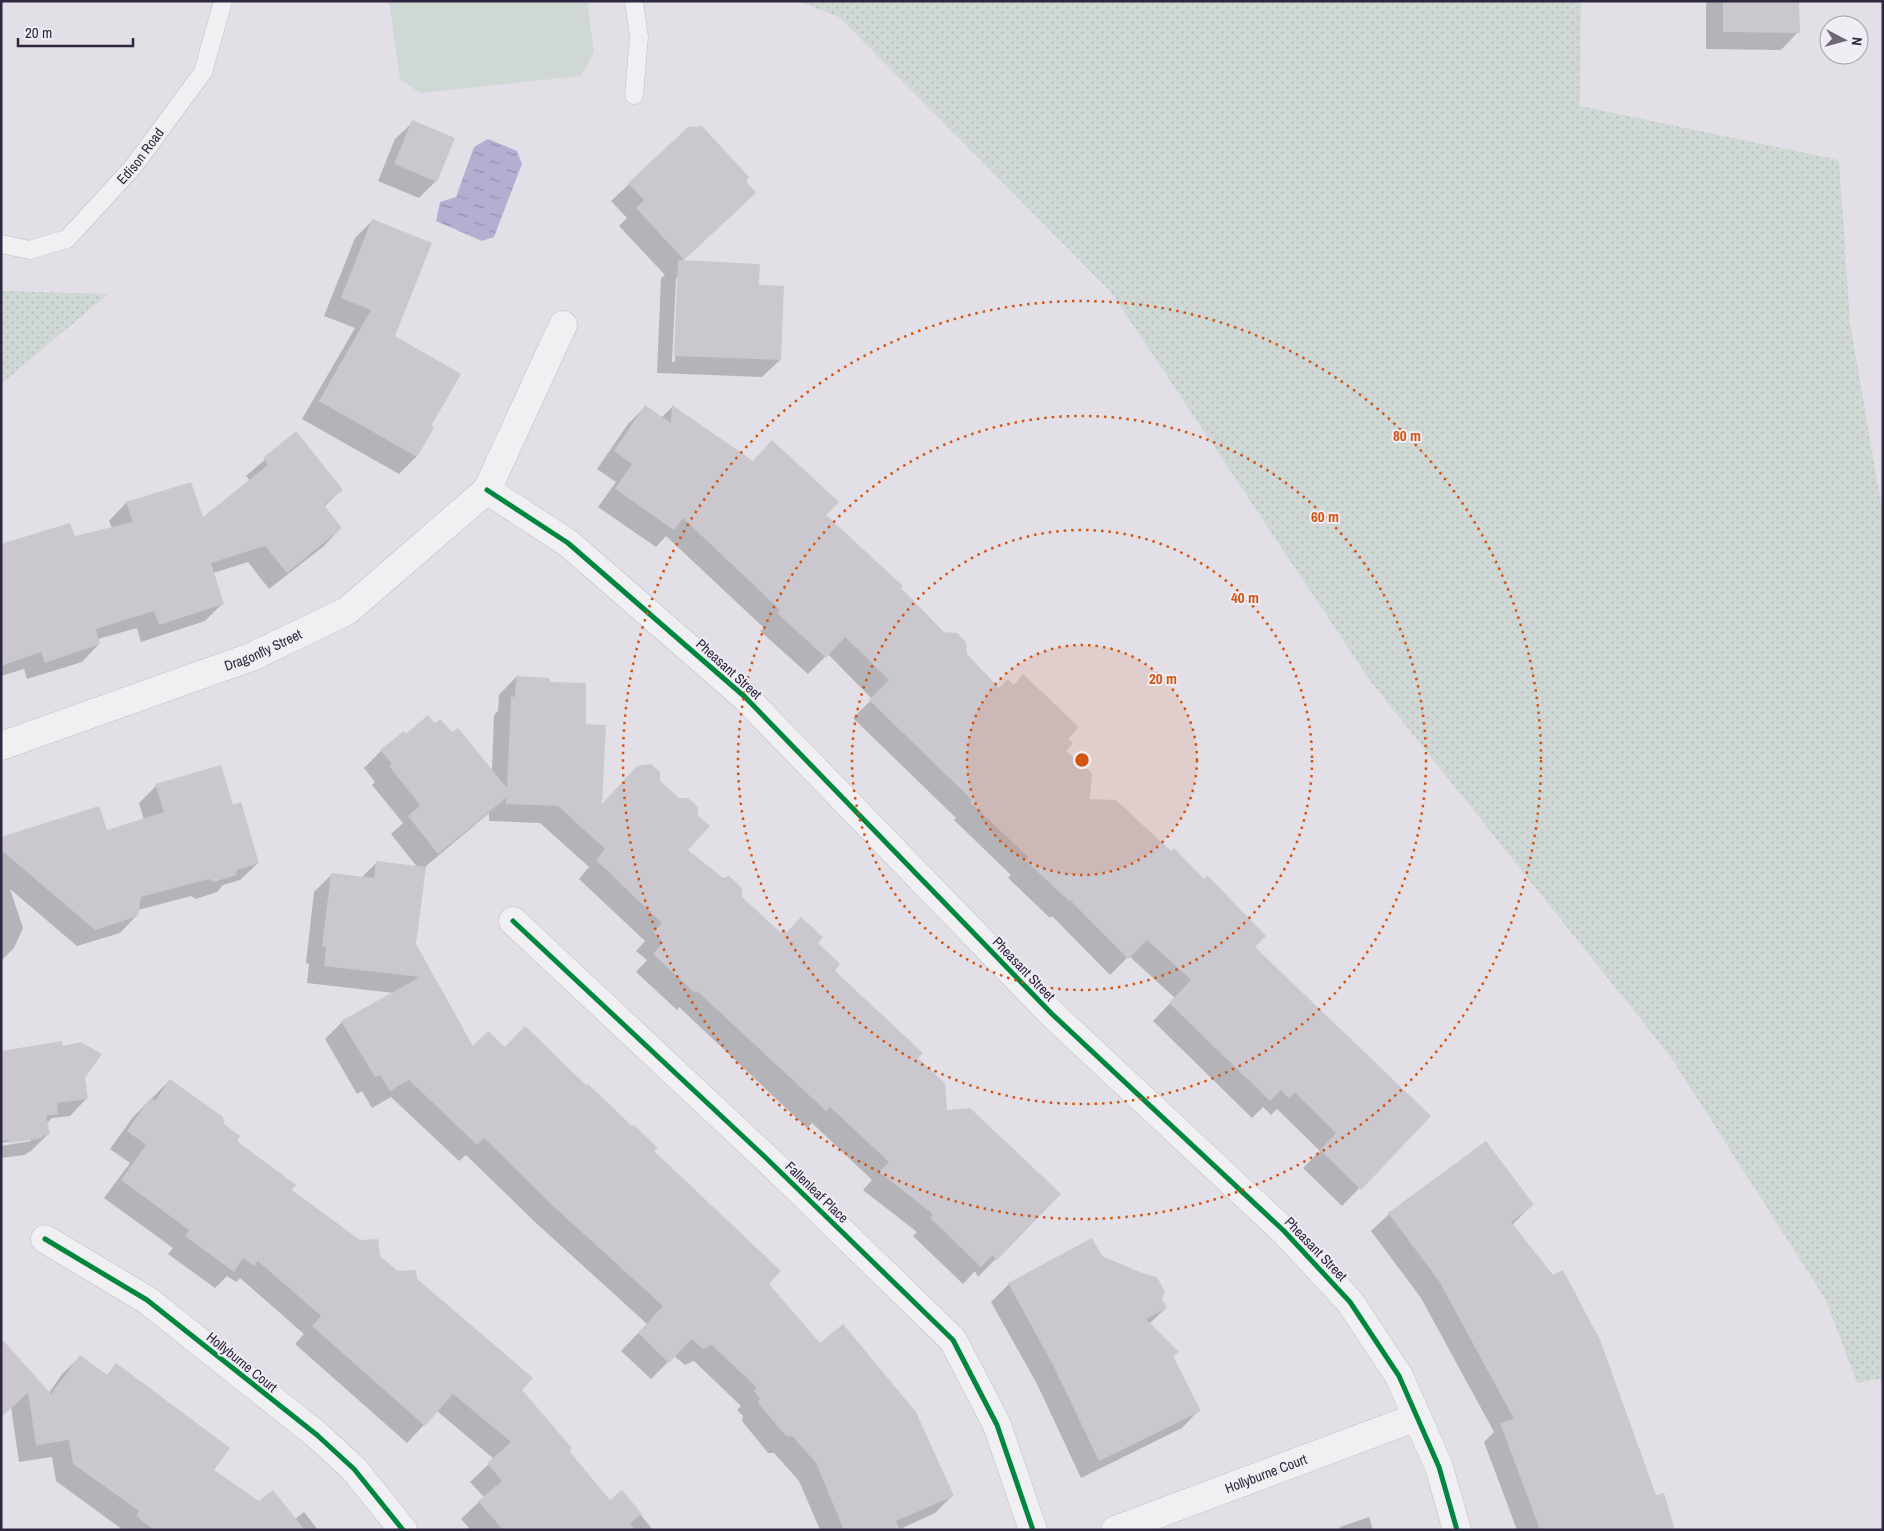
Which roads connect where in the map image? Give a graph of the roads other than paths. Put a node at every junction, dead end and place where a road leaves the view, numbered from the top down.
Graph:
1 (223, 1) edge
2 (634, 1) edge
3 (634, 95) dead end
4 (1, 244) edge
5 (563, 325) dead end
6 (487, 490) junction
7 (1, 746) edge
8 (513, 921) dead end
9 (45, 1238) dead end
10 (1416, 1417) junction
11 (403, 1530) edge
12 (1033, 1530) edge
13 (1115, 1530) edge
14 (1457, 1530) edge

1 - 4 lane, Edison Road
2 - 3 lane
5 - 6 street
6 - 7 street, Dragonfly Street
6 - 10 street, Pheasant Street
8 - 12 street, Fallenleaf Place
9 - 11 street, Hollyburne Court
10 - 13 street, Hollyburne Court
10 - 14 street, Pheasant Street

